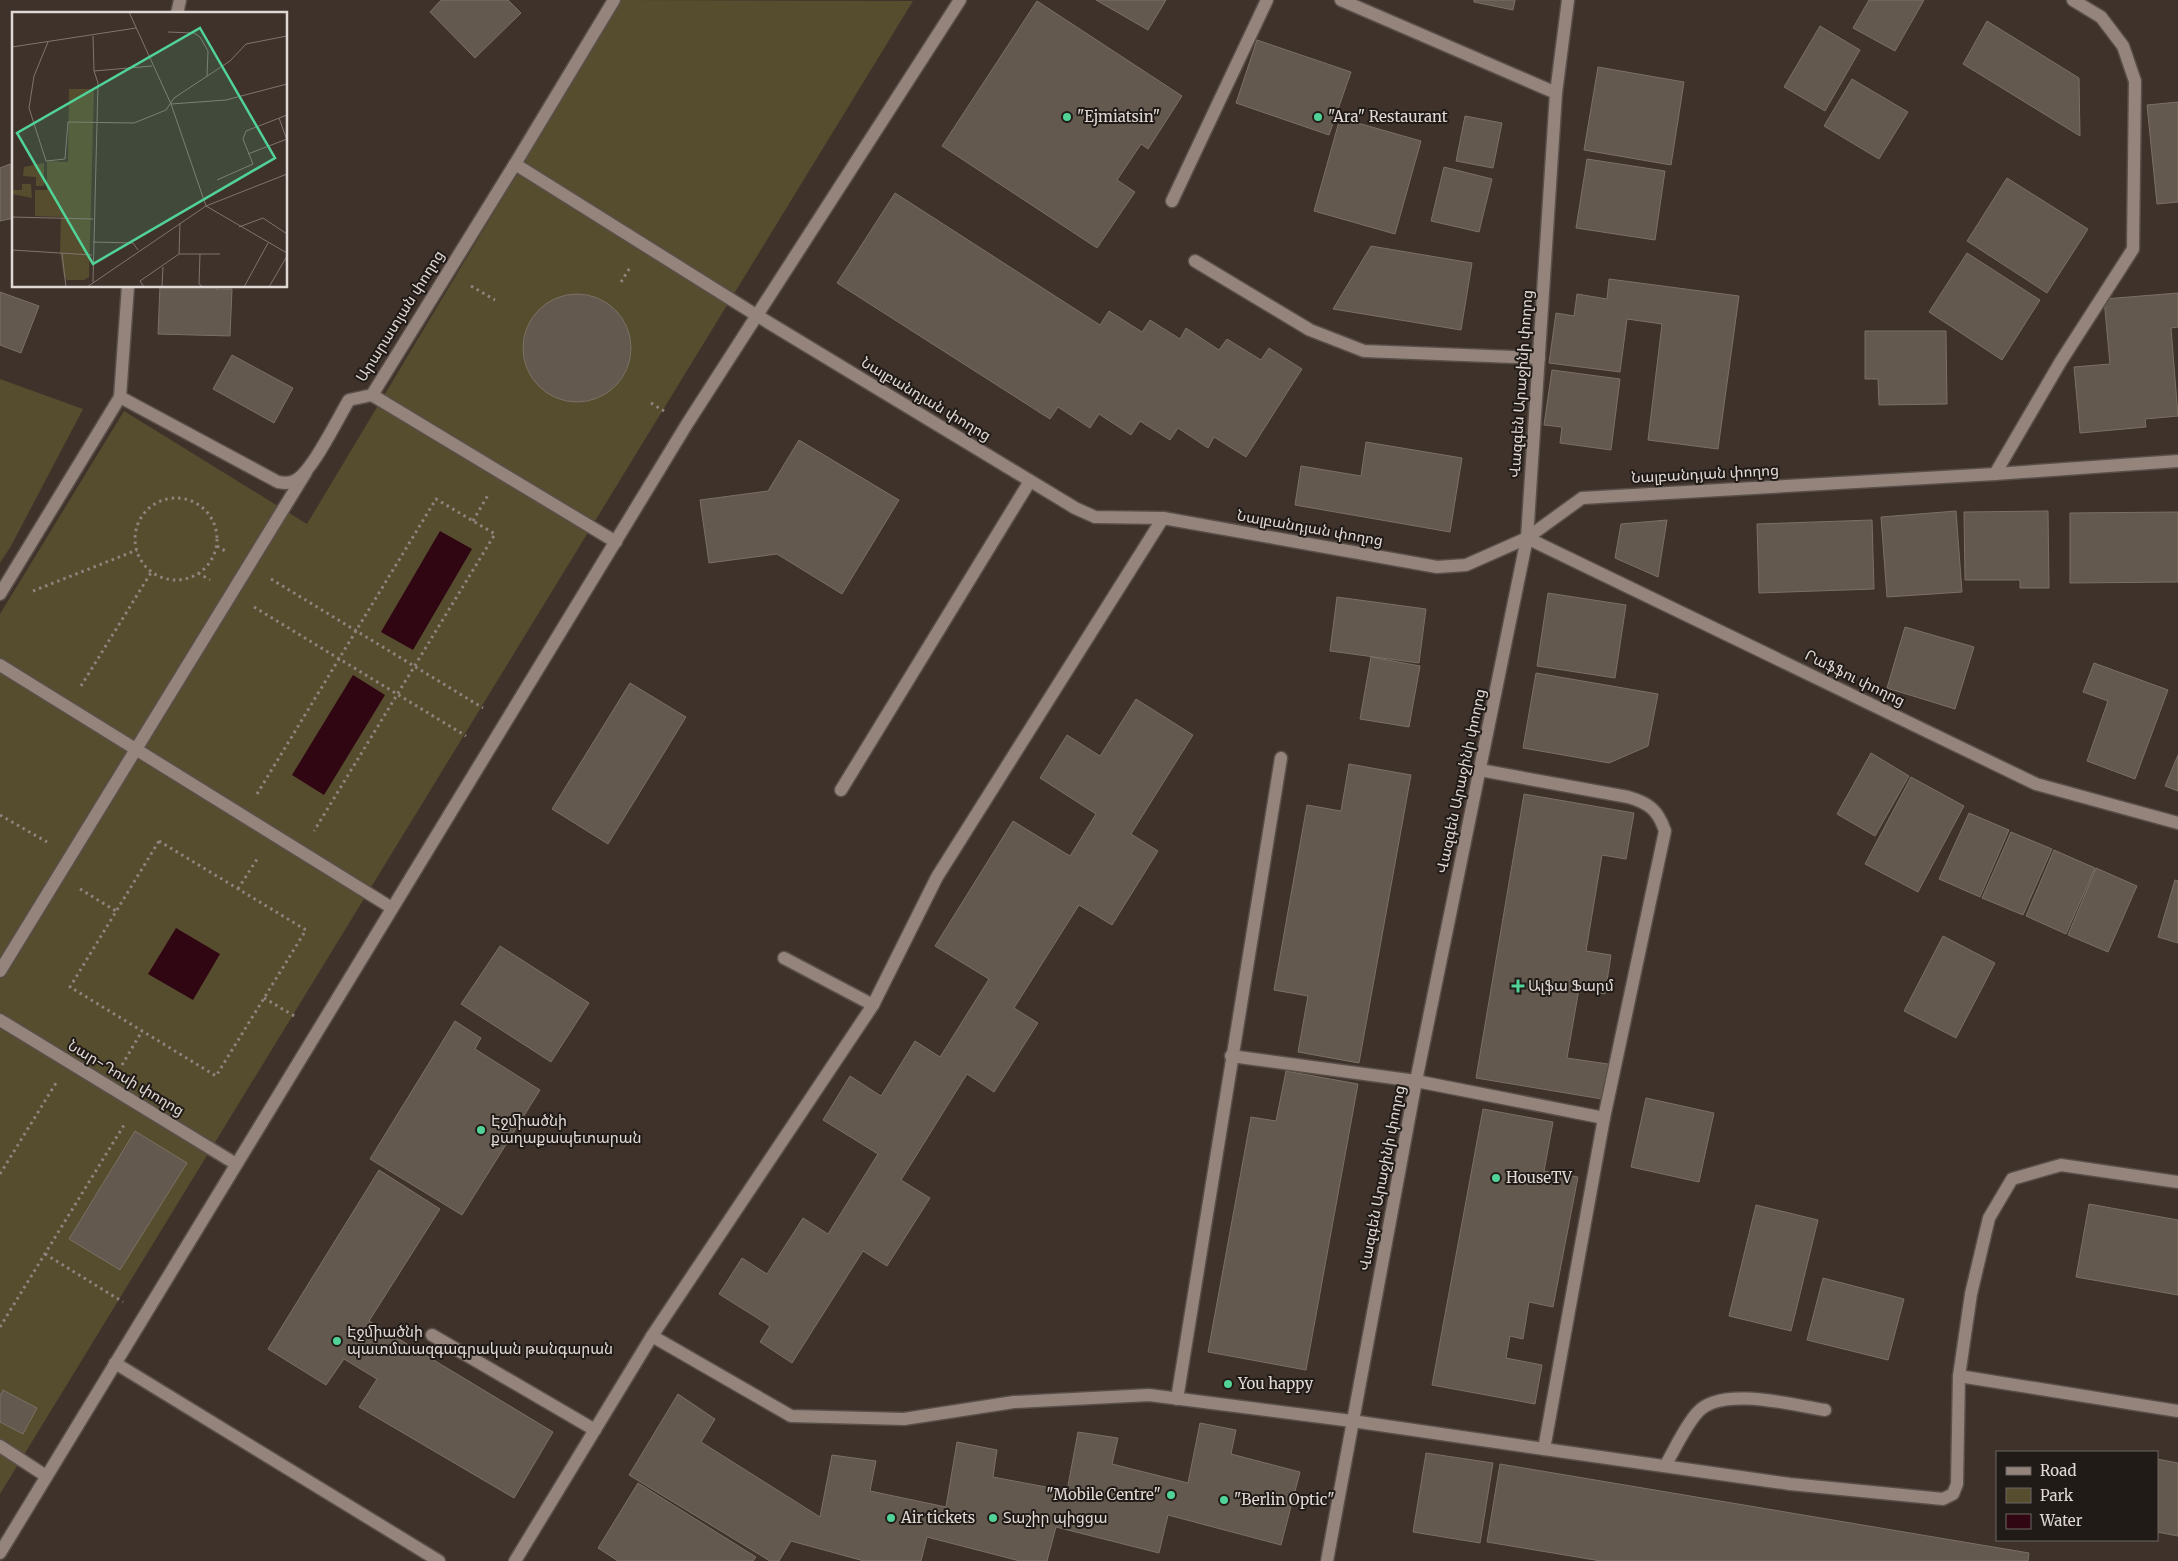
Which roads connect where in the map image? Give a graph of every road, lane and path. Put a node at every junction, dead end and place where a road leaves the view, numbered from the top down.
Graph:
1 (614, 0) edge
2 (960, 0) edge
3 (1267, 0) edge
4 (1341, 0) edge
5 (1568, 0) edge
6 (2073, 0) edge
7 (1556, 93) junction
8 (515, 164) junction
9 (1172, 201) dead end
10 (1196, 262) dead end
11 (128, 288) edge
12 (756, 315) junction
13 (1539, 358) junction
14 (372, 395) junction
15 (120, 397) junction
16 (2178, 461) edge
17 (308, 468) junction
18 (1995, 474) junction
19 (1030, 481) junction
20 (1163, 518) junction
21 (1527, 538) junction
22 (616, 542) junction
23 (217, 546) junction
24 (137, 550) junction
25 (249, 565) junction
26 (152, 572) junction
27 (198, 573) junction
28 (27, 593) dead end
29 (232, 593) junction
30 (0, 594) edge
31 (356, 631) junction
32 (339, 658) junction
33 (0, 664) edge
34 (414, 666) junction
35 (397, 694) junction
36 (68, 707) junction
37 (505, 721) junction
38 (488, 749) junction
39 (136, 750) junction
40 (1281, 758) dead end
41 (1480, 770) junction
42 (841, 790) dead end
43 (0, 815) edge
44 (243, 816) junction
45 (2178, 823) edge
46 (272, 834) junction
47 (302, 852) junction
48 (71, 856) junction
49 (58, 876) junction
50 (238, 889) junction
51 (392, 908) junction
52 (116, 911) junction
53 (784, 958) dead end
54 (0, 971) edge
55 (264, 998) junction
56 (872, 1005) junction
57 (0, 1020) edge
58 (318, 1030) junction
59 (1231, 1056) junction
60 (59, 1078) dead end
61 (1416, 1081) junction
62 (1604, 1118) junction
63 (127, 1120) dead end
64 (236, 1164) junction
65 (0, 1174) edge
66 (2178, 1182) edge
67 (45, 1254) junction
68 (144, 1315) junction
69 (0, 1327) edge
70 (432, 1335) dead end
71 (652, 1336) junction
72 (115, 1363) junction
73 (1959, 1376) junction
74 (1177, 1399) junction
75 (1825, 1410) dead end
76 (2178, 1411) edge
77 (1352, 1421) junction
78 (595, 1430) junction
79 (0, 1446) edge
80 (1544, 1449) junction
81 (1665, 1466) junction
82 (46, 1476) junction
83 (0, 1553) edge
84 (439, 1561) edge
85 (515, 1561) edge
86 (1326, 1561) edge

1 - 8 street, Արարատյան փողոց
2 - 12 street
3 - 9 street
4 - 7 street
5 - 7 street, Վազգեն Արաջինի փողոց
6 - 18 street
7 - 13 street, Վազգեն Արաջինի փողոց
8 - 12 street, Նալբանդյան փողոց
8 - 14 street, Արարատյան փողոց
10 - 13 street
11 - 15 street
12 - 19 street, Նալբանդյան փողոց
12 - 22 street
13 - 21 street, Վազգեն Արաջինի փողոց
14 - 17 street, Արարատյան փողոց
14 - 22 street
15 - 17 street, Արարատյան փողոց
15 - 30 street
16 - 18 street, Նալբանդյան փողոց
17 - 25 street
18 - 21 street, Նալբանդյան փողոց
19 - 20 street, Նալբանդյան փողոց
19 - 42 street
20 - 21 street, Նալբանդյան փողոց
20 - 56 street
21 - 41 street, Վազգեն Արաջինի փողոց
21 - 45 street, Րաֆֆու փողոց
22 - 37 street
23 - 24 path
23 - 25 path
23 - 27 path
24 - 26 path
24 - 28 path
25 - 29 street
25 - 31 path
26 - 27 path
26 - 36 path
27 - 29 path
29 - 32 path
29 - 39 street
31 - 32 path
31 - 34 path
31 - 34 path
32 - 35 path
32 - 44 path
33 - 36 street
34 - 35 path
34 - 37 path
35 - 38 path
35 - 47 path
36 - 39 street
37 - 38 street
38 - 51 street
39 - 44 street
39 - 48 street
40 - 59 street
41 - 61 street, Վազգեն Արաջինի փողոց
41 - 62 street
43 - 48 path
44 - 46 street
46 - 47 street
46 - 50 path
47 - 51 street
48 - 49 street
49 - 52 path
49 - 54 street
50 - 52 path
50 - 55 path
51 - 58 street
52 - 55 path
53 - 56 street
55 - 58 path
56 - 71 street
57 - 64 street, Նար-Դոսի փողոց
58 - 64 street
59 - 61 street
59 - 74 street
60 - 65 path
61 - 62 street
61 - 77 street, Վազգեն Արաջինի փողոց
62 - 80 street
63 - 67 path
64 - 68 street
66 - 73 street
67 - 68 path
67 - 69 path
68 - 72 street
70 - 78 street
71 - 74 street
71 - 78 street
72 - 82 street
72 - 84 street
73 - 76 street
73 - 81 street
74 - 77 street
75 - 81 street
77 - 80 street
77 - 86 street, Վազգեն Արաջինի փողոց
78 - 85 street
79 - 82 street
80 - 81 street
82 - 83 street

